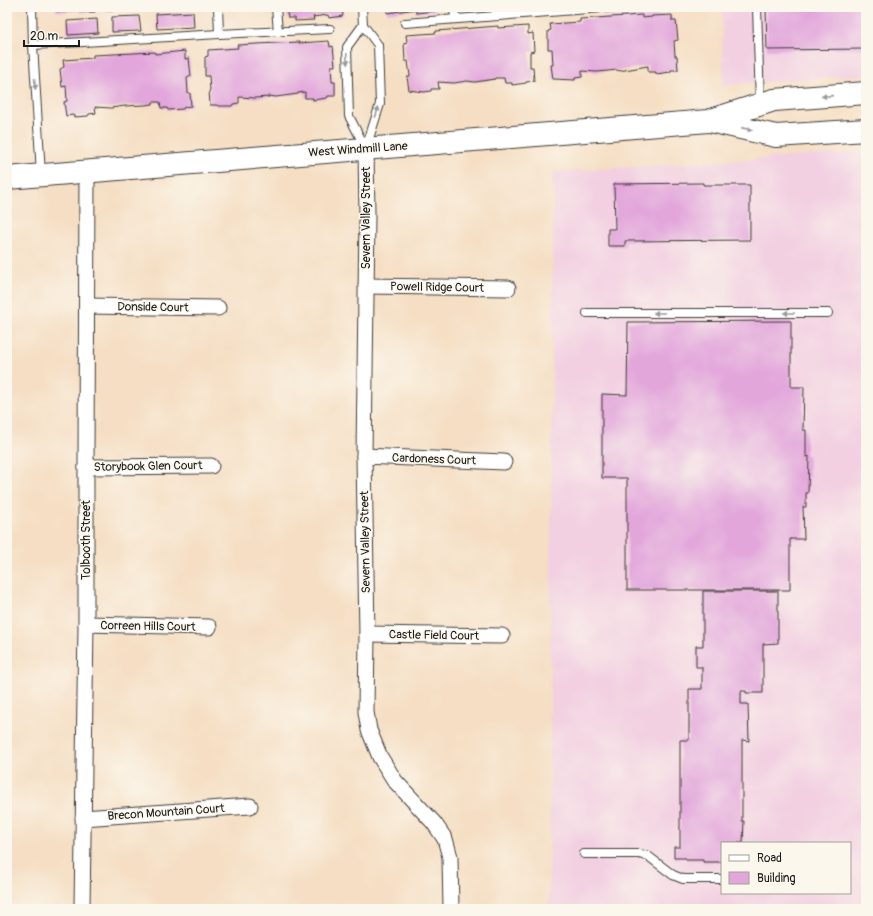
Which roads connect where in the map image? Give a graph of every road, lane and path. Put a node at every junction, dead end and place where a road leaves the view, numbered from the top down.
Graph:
1 (32, 7) edge
2 (218, 7) edge
3 (276, 7) edge
4 (362, 7) edge
5 (454, 7) edge
6 (615, 7) edge
7 (757, 7) edge
8 (496, 11) edge
9 (455, 19) junction
10 (405, 23) dead end
11 (363, 25) junction
12 (330, 29) dead end
13 (278, 32) junction
14 (219, 34) junction
15 (33, 45) junction
16 (866, 93) edge
17 (760, 104) junction
18 (708, 121) junction
19 (866, 130) edge
20 (366, 149) junction
21 (87, 170) junction
22 (41, 175) junction
23 (7, 178) edge
24 (366, 286) junction
25 (508, 288) dead end
26 (87, 306) junction
27 (218, 308) dead end
28 (828, 313) dead end
29 (587, 314) dead end
30 (364, 456) junction
31 (504, 462) dead end
32 (211, 466) dead end
33 (86, 467) junction
34 (86, 624) junction
35 (209, 627) dead end
36 (367, 634) junction
37 (502, 636) dead end
38 (250, 806) dead end
39 (83, 818) junction
40 (584, 854) dead end
41 (721, 879) edge
42 (82, 909) edge
43 (451, 909) edge

1 - 15 lane
2 - 14 lane
3 - 13 lane
4 - 11 lane
5 - 9 lane
6 - 8 lane
7 - 17 lane
8 - 9 lane
9 - 10 lane
20 -> 11 lane
11 -> 20 lane
12 - 13 lane
13 - 14 lane
14 - 15 lane
15 -> 22 lane
16 -> 17 main road, West Windmill Lane
17 - 18 main road, West Windmill Lane
18 -> 19 main road, West Windmill Lane
18 - 20 main road, West Windmill Lane
20 - 21 main road, West Windmill Lane
20 - 24 street, Severn Valley Street
21 - 22 main road, West Windmill Lane
21 - 26 street, Tolbooth Street
22 - 23 main road, West Windmill Lane
24 - 25 street, Powell Ridge Court
24 - 30 street, Severn Valley Street
26 - 27 street, Donside Court
26 - 33 street, Tolbooth Street
28 -> 29 lane
30 - 31 street, Cardoness Court
30 - 36 street, Severn Valley Street
32 - 33 street, Storybook Glen Court
33 - 34 street, Tolbooth Street
34 - 35 street, Correen Hills Court
34 - 39 street, Tolbooth Street
36 - 37 street, Castle Field Court
36 - 43 street, Severn Valley Street
38 - 39 street, Brecon Mountain Court
39 - 42 street, Tolbooth Street
40 - 41 lane

